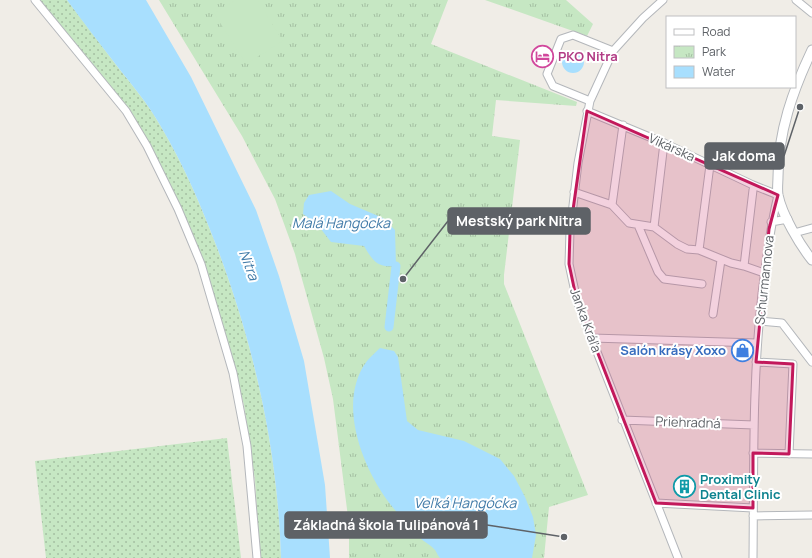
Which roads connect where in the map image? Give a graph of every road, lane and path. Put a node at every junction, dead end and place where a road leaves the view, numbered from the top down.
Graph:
1 (35, 0) edge
2 (663, 0) edge
3 (796, 0) edge
4 (812, 13) edge
5 (812, 50) edge
6 (613, 51) junction
7 (796, 86) edge
8 (795, 88) edge
9 (590, 101) junction
10 (587, 111) junction
11 (623, 125) junction
12 (664, 143) junction
13 (710, 165) junction
14 (753, 190) dead end
15 (574, 192) junction
16 (778, 195) junction
17 (612, 205) junction
18 (788, 219) junction
19 (771, 222) junction
20 (638, 225) junction
21 (654, 227) junction
22 (812, 228) edge
23 (794, 233) junction
24 (699, 250) junction
25 (721, 260) junction
26 (812, 260) edge
27 (744, 266) junction
28 (764, 273) junction
29 (702, 284) dead end
30 (713, 314) dead end
31 (759, 321) junction
32 (592, 338) junction
33 (757, 343) junction
34 (756, 362) junction
35 (812, 362) edge
36 (622, 420) junction
37 (754, 425) junction
38 (753, 453) junction
39 (788, 454) junction
40 (812, 454) edge
41 (656, 503) junction
42 (753, 508) junction
43 (812, 515) edge
44 (753, 516) junction
45 (257, 558) edge
46 (678, 558) edge
47 (753, 558) edge

1 - 45 street
2 - 6 street, Janka Kráľa
3 - 4 street
5 - 7 street
6 - 9 street, Janka Kráľa
6 - 9 street
8 - 16 street
9 - 10 street, Janka Kráľa
10 - 11 street, Vikárska
10 - 15 street, Janka Kráľa
11 - 12 street, Vikárska
11 - 17 street
12 - 13 street, Vikárska
12 - 21 street
13 - 16 street, Vikárska
13 - 24 street
14 - 27 street
15 - 17 street
15 - 32 street, Janka Kráľa
16 - 18 street
16 - 19 street, Schurmannova
17 - 20 street
18 - 19 street
18 - 23 street
19 - 28 street, Schurmannova
20 - 21 street
20 - 29 street
21 - 24 street
22 - 23 street
23 - 26 street
24 - 25 street
25 - 27 street
25 - 30 street
27 - 28 street
28 - 31 street, Schurmannova
31 - 33 street, Schurmannova
31 - 35 street
32 - 33 street
32 - 36 street, Janka Kráľa
33 - 34 street, Schurmannova
34 - 37 street, Schurmannova
34 - 39 street
36 - 37 street, Priehradná
36 - 41 street, Janka Kráľa
37 - 38 street, Schurmannova
38 - 39 street
38 - 42 street, Schurmannova
39 - 40 street
41 - 42 street
41 - 46 street, Janka Kráľa
42 - 44 street, Schurmannova
43 - 44 street
44 - 47 street, Schurmannova

